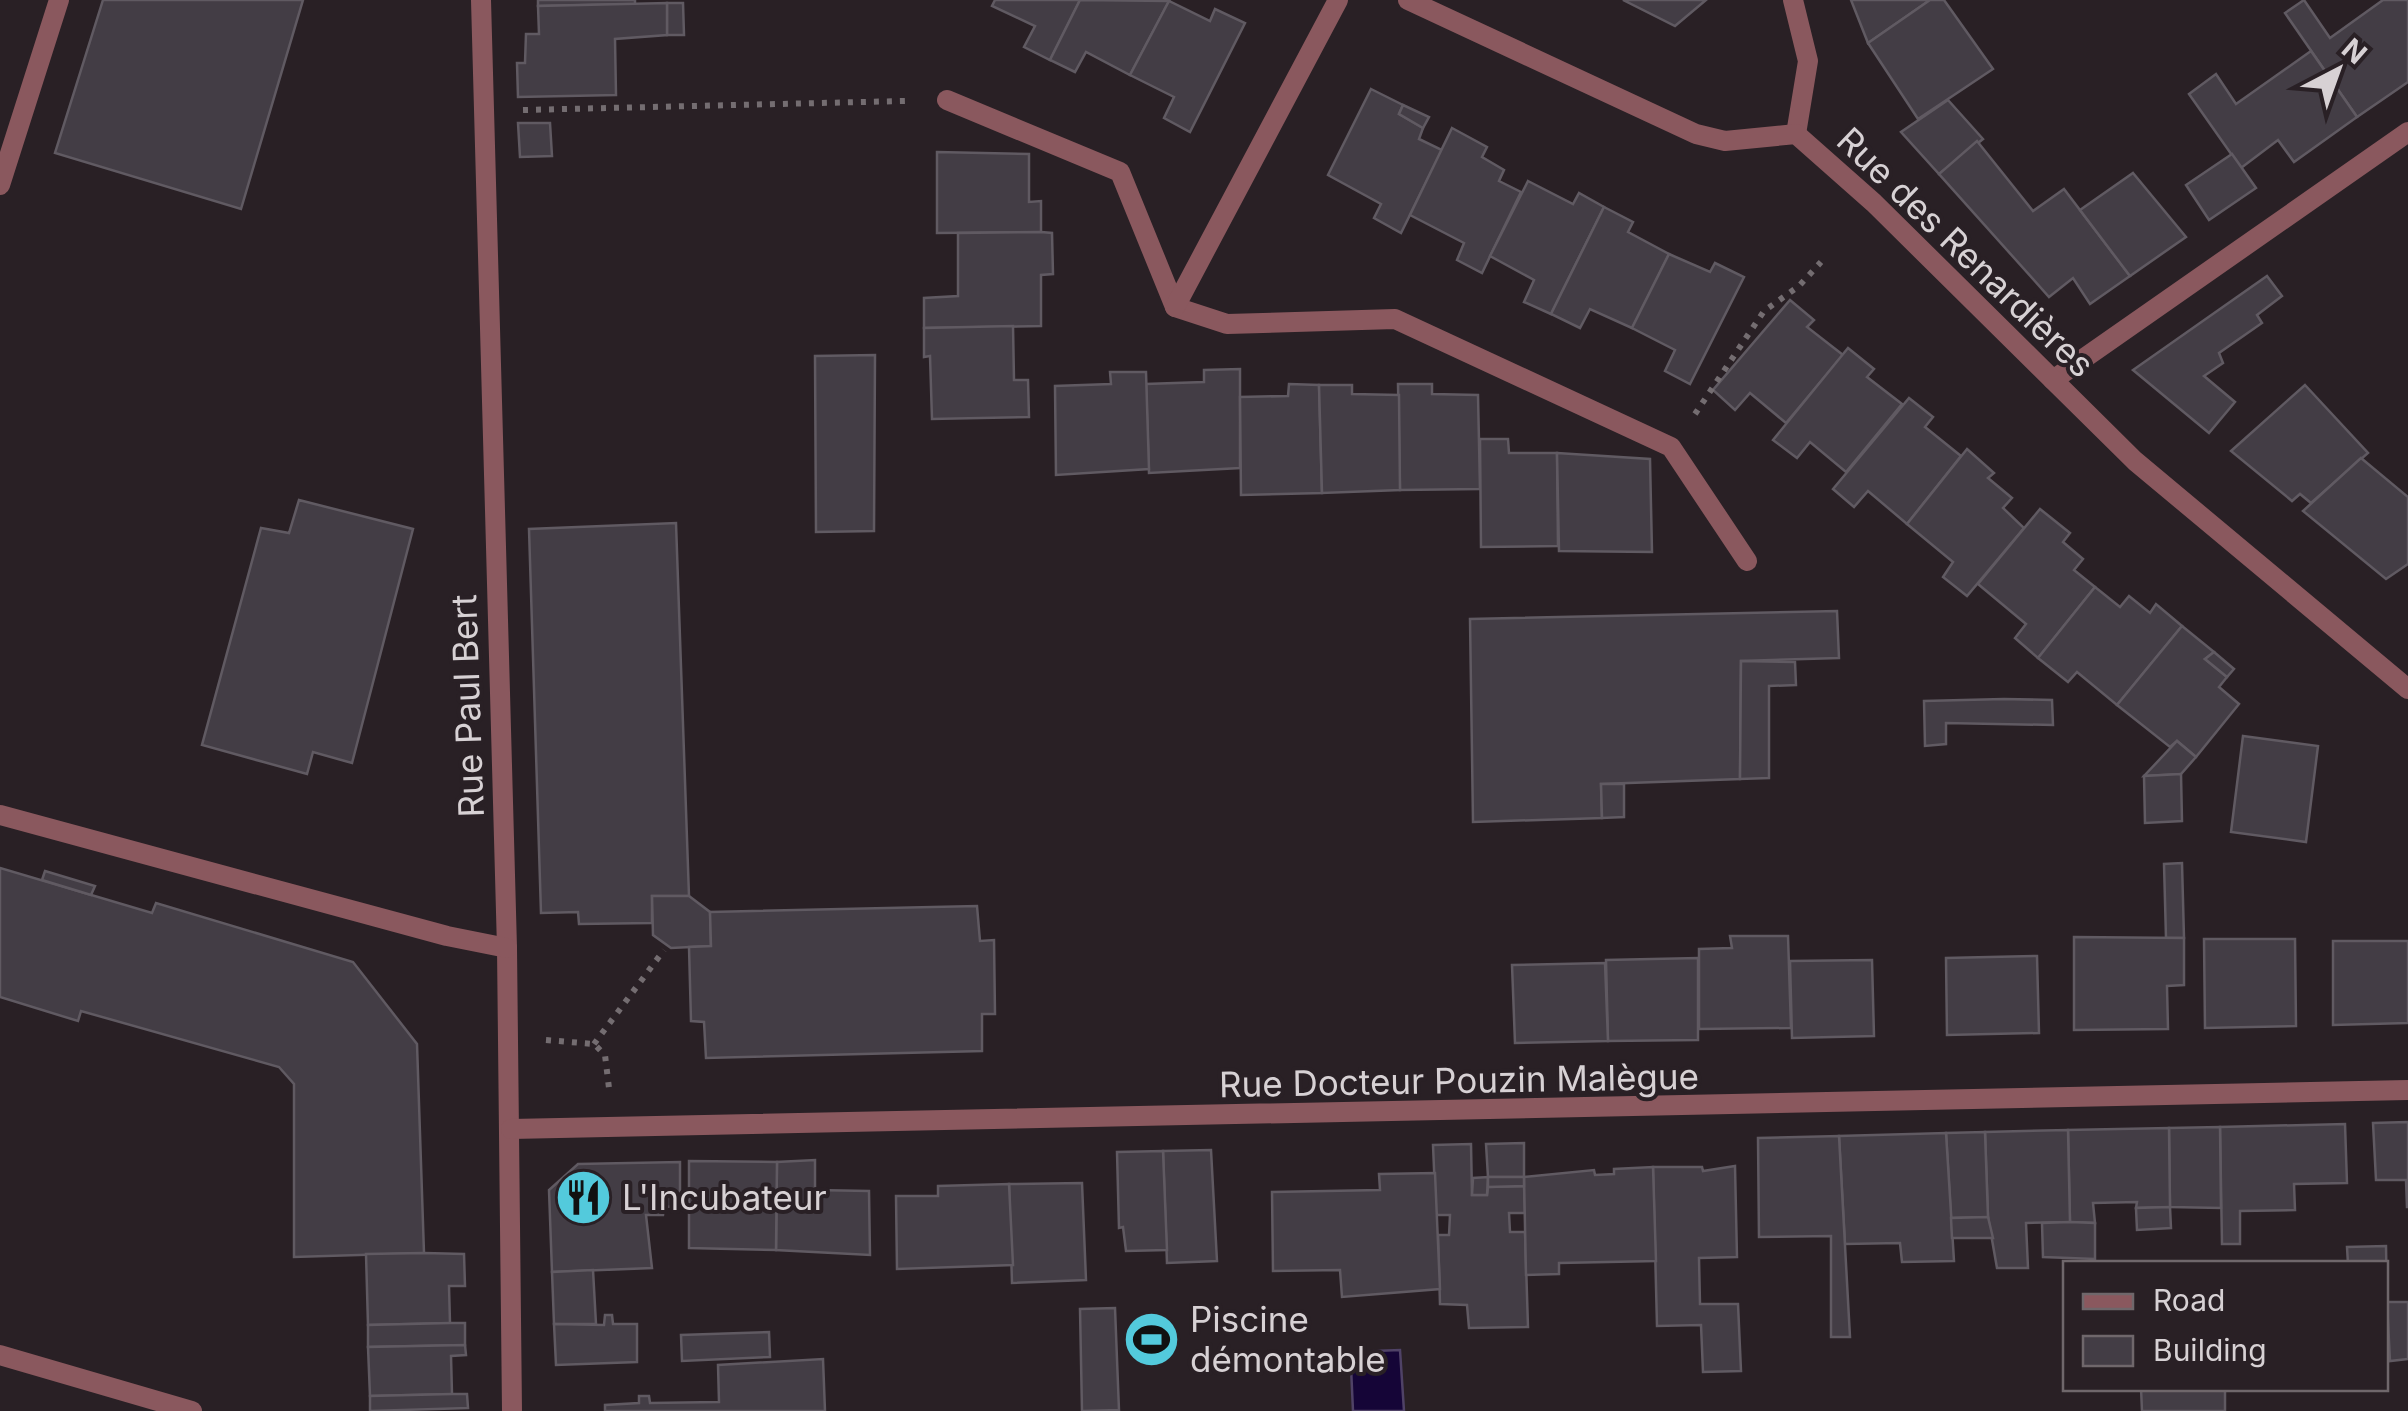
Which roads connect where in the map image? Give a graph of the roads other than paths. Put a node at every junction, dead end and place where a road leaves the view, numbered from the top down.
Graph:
1 (59, 0) edge
2 (481, 0) edge
3 (1338, 0) edge
4 (1408, 0) edge
5 (1792, 0) edge
6 (947, 100) road end
7 (2408, 132) edge
8 (1796, 134) junction
9 (0, 185) edge
10 (1175, 307) junction
11 (2053, 380) junction
12 (1747, 561) dead end
13 (2408, 689) edge
14 (0, 815) edge
15 (508, 948) junction
16 (2408, 1090) edge
17 (511, 1129) junction
18 (0, 1355) edge
19 (192, 1411) edge
20 (512, 1411) edge

1 - 9 street
2 - 15 street, Rue Paul Bert
3 - 10 street
4 - 8 street, Rue des Renardières
5 - 8 street
6 - 10 street
7 - 11 street
8 - 11 street, Rue des Renardières
10 - 12 street
11 - 13 street, Rue des Renardières
14 - 15 street
15 - 17 street, Rue Paul Bert
16 - 17 street, Rue Docteur Pouzin Malègue
17 - 20 street, Rue Paul Bert
18 - 19 street

